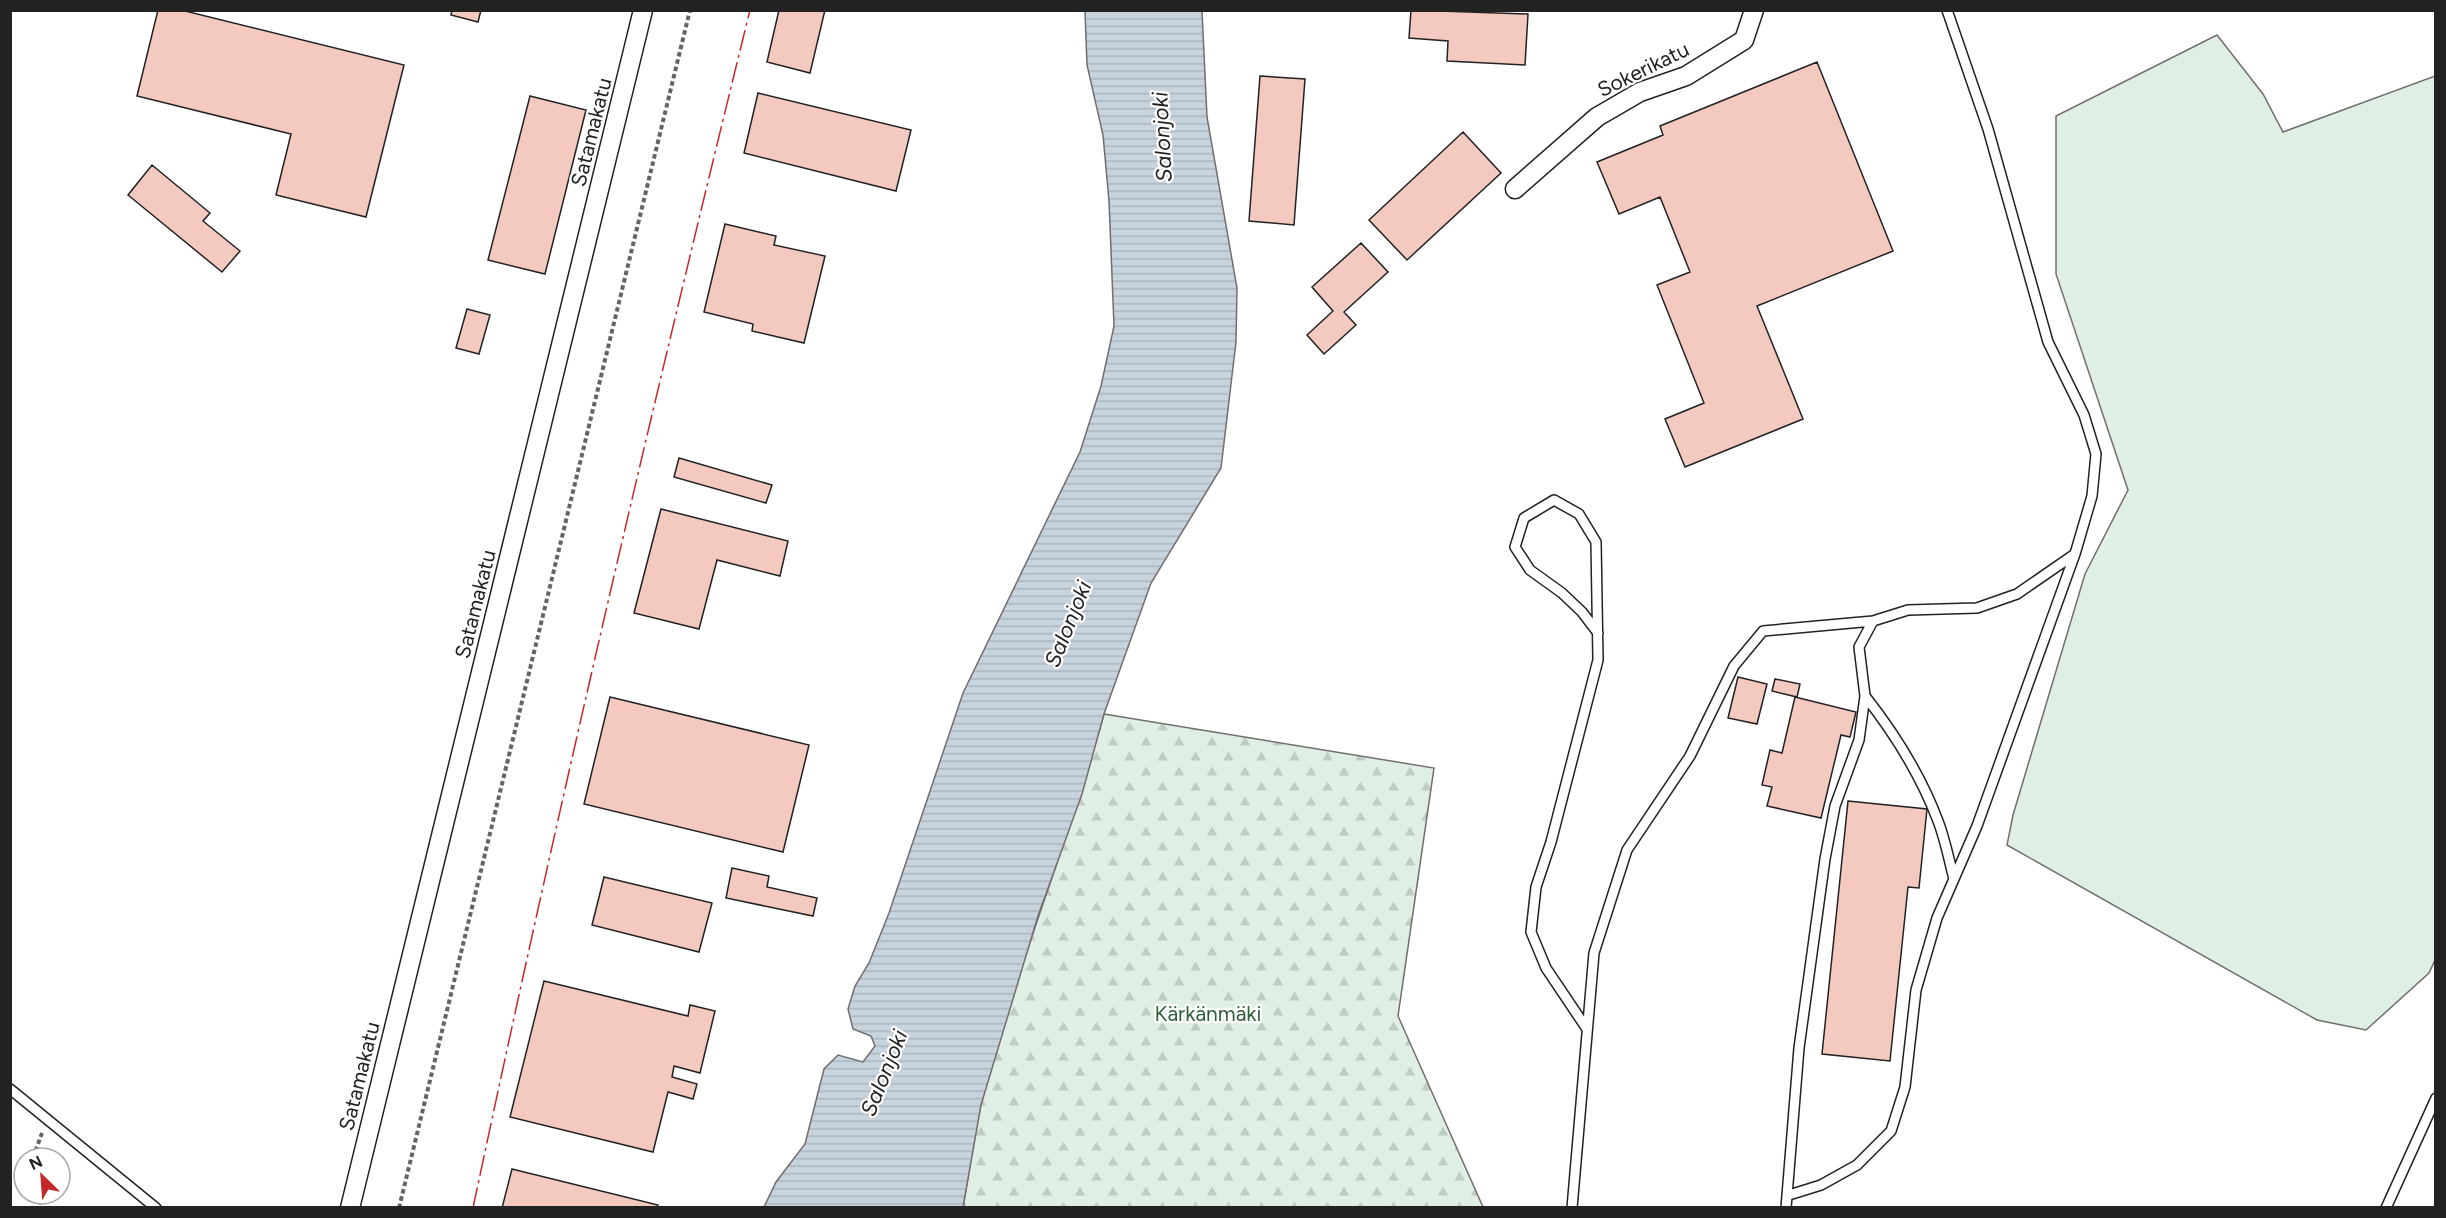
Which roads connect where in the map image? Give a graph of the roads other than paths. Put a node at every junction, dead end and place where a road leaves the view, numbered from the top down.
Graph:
1 (643, 10) edge
2 (1754, 10) edge
3 (1947, 10) edge
4 (1515, 189) dead end
5 (2075, 554) junction
6 (1873, 621) junction
7 (1599, 633) junction
8 (1865, 696) junction
9 (1954, 879) junction
10 (1587, 1029) junction
11 (10, 1089) edge
12 (2436, 1098) edge
13 (1789, 1195) junction
14 (156, 1208) edge
15 (350, 1208) edge
16 (1572, 1208) edge
17 (1786, 1208) edge
18 (2386, 1208) edge

1 - 15 street, Satamakatu
2 - 4 street, Sokerikatu
3 - 5 lane
5 - 6 lane
5 - 9 lane
6 - 8 lane
6 - 10 lane
7 - 7 lane
7 - 10 lane
8 - 9 lane
8 - 13 lane
9 - 13 lane
10 - 16 lane
11 - 14 lane
12 - 18 lane
13 - 17 lane

